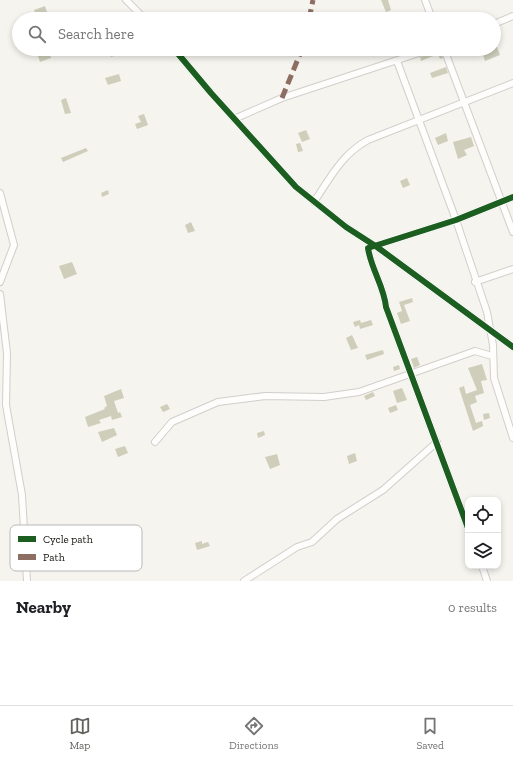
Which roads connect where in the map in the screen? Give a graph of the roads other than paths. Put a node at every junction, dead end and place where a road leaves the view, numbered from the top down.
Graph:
1 (126, 0) edge
2 (425, 0) edge
3 (138, 12) edge
4 (429, 12) edge
5 (513, 16) edge
6 (501, 21) edge
7 (180, 56) edge
8 (411, 56) edge
9 (447, 56) edge
10 (397, 61) junction
11 (513, 83) edge
12 (465, 102) junction
13 (234, 119) junction
14 (420, 120) junction
15 (0, 193) edge
16 (513, 197) edge
17 (501, 201) junction
18 (314, 202) junction
19 (456, 220) junction
20 (513, 232) edge
21 (377, 247) junction
22 (513, 269) edge
23 (0, 282) edge
24 (475, 282) junction
25 (0, 294) edge
26 (491, 330) junction
27 (513, 347) edge
28 (492, 356) junction
29 (412, 374) junction
30 (513, 438) edge
31 (155, 442) dead end
32 (437, 442) junction
33 (465, 520) edge
34 (24, 525) edge
35 (483, 569) edge
36 (26, 571) edge
37 (27, 581) edge
38 (244, 581) edge
39 (487, 581) edge

1 - 3 street
2 - 4 street
5 - 6 street
7 - 13 street
8 - 10 street
9 - 12 street
10 - 13 street
10 - 14 street
11 - 12 street
12 - 14 street
12 - 17 street
13 - 18 street
14 - 18 street
14 - 19 street
15 - 23 street
16 - 17 street
17 - 19 street
17 - 20 street
18 - 21 street
19 - 21 street
19 - 24 street
21 - 26 street
21 - 29 street
22 - 24 street
24 - 26 street
25 - 34 street
26 - 27 street
26 - 28 street
28 - 29 street
28 - 30 street
29 - 31 street
29 - 32 street
32 - 33 street
32 - 38 street
35 - 39 street
36 - 37 street

